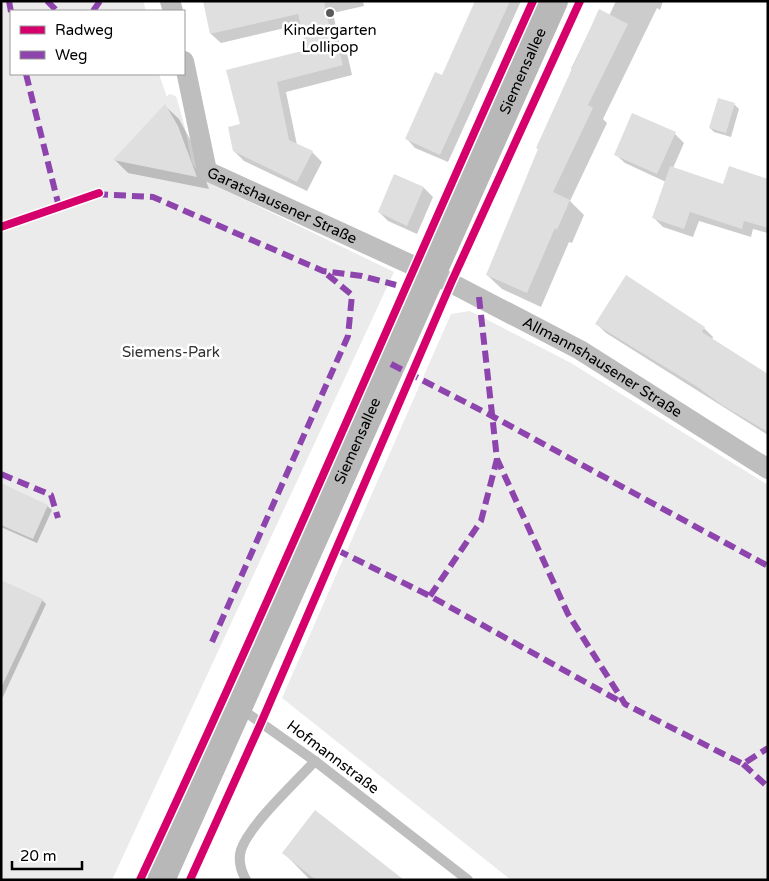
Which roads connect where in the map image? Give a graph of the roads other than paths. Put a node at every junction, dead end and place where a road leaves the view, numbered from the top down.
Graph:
1 (554, 1) edge
2 (185, 67) edge
3 (431, 274) junction
4 (768, 469) edge
5 (240, 708) junction
6 (315, 761) junction
7 (161, 880) edge
8 (246, 880) edge
9 (468, 880) edge

1 - 3 main road, Siemensallee
2 - 3 street, Garatshausener Straße
3 - 4 street, Allmannshausener Straße
3 - 5 main road, Siemensallee
5 - 6 lane, Hofmannstraße
5 - 7 main road, Siemensallee
6 - 8 lane
6 - 9 lane, Hofmannstraße

